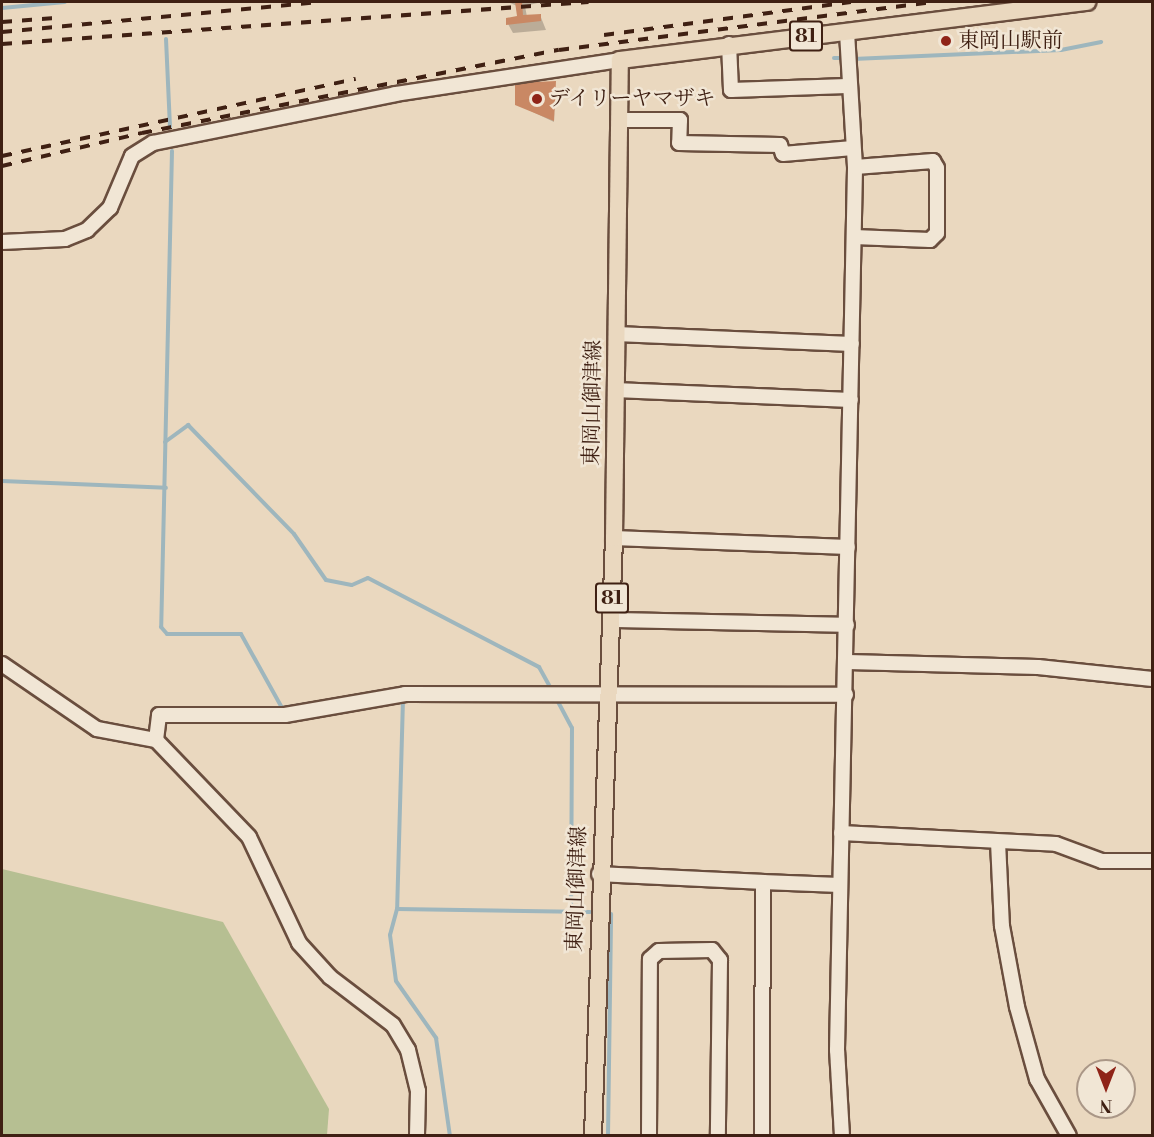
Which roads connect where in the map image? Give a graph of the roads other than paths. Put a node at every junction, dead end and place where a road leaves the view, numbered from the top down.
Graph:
1 (1087, 2) edge
2 (992, 8) edge
3 (847, 31) junction
4 (729, 44) junction
5 (620, 60) junction
6 (847, 86) junction
7 (621, 120) junction
8 (853, 148) junction
9 (855, 167) junction
10 (854, 237) junction
11 (2, 242) edge
12 (616, 334) junction
13 (852, 344) junction
14 (615, 390) junction
15 (851, 400) junction
16 (614, 538) junction
17 (848, 547) junction
18 (611, 620) junction
19 (847, 625) junction
20 (848, 662) junction
21 (2, 664) edge
22 (1152, 679) edge
23 (846, 695) junction
24 (608, 697) junction
25 (156, 740) junction
26 (842, 833) junction
27 (998, 842) junction
28 (1152, 861) edge
29 (599, 874) junction
30 (763, 882) junction
31 (839, 885) junction
32 (417, 1136) edge
33 (593, 1136) edge
34 (649, 1136) edge
35 (718, 1136) edge
36 (762, 1136) edge
37 (842, 1136) edge
38 (1069, 1136) edge

1 - 2 main road
2 - 3 main road, 81
3 - 4 main road, 81
3 - 6 street
4 - 5 main road, 81
4 - 6 street
5 - 7 main road, 東岡山御津線 / 81
5 - 11 street
6 - 8 street
7 - 8 street
7 - 12 main road, 東岡山御津線 / 81
8 - 9 street
9 - 10 street
9 - 10 street
10 - 13 street
12 - 13 street
12 - 14 main road, 東岡山御津線 / 81
13 - 15 street
14 - 15 street
14 - 16 main road, 東岡山御津線 / 81
15 - 17 street
16 - 17 street
16 - 18 main road, 東岡山御津線 / 81
17 - 19 street
18 - 19 street
18 - 24 main road, 東岡山御津線 / 81
19 - 20 street
20 - 22 street
20 - 23 street
21 - 25 street
23 - 24 street
23 - 26 street
24 - 25 street
24 - 29 main road, 東岡山御津線 / 81
25 - 32 street
26 - 27 street
26 - 31 street
27 - 28 street
27 - 38 street
29 - 30 street
29 - 33 main road, 東岡山御津線 / 81
30 - 31 street
30 - 36 street
31 - 37 street
34 - 35 street

